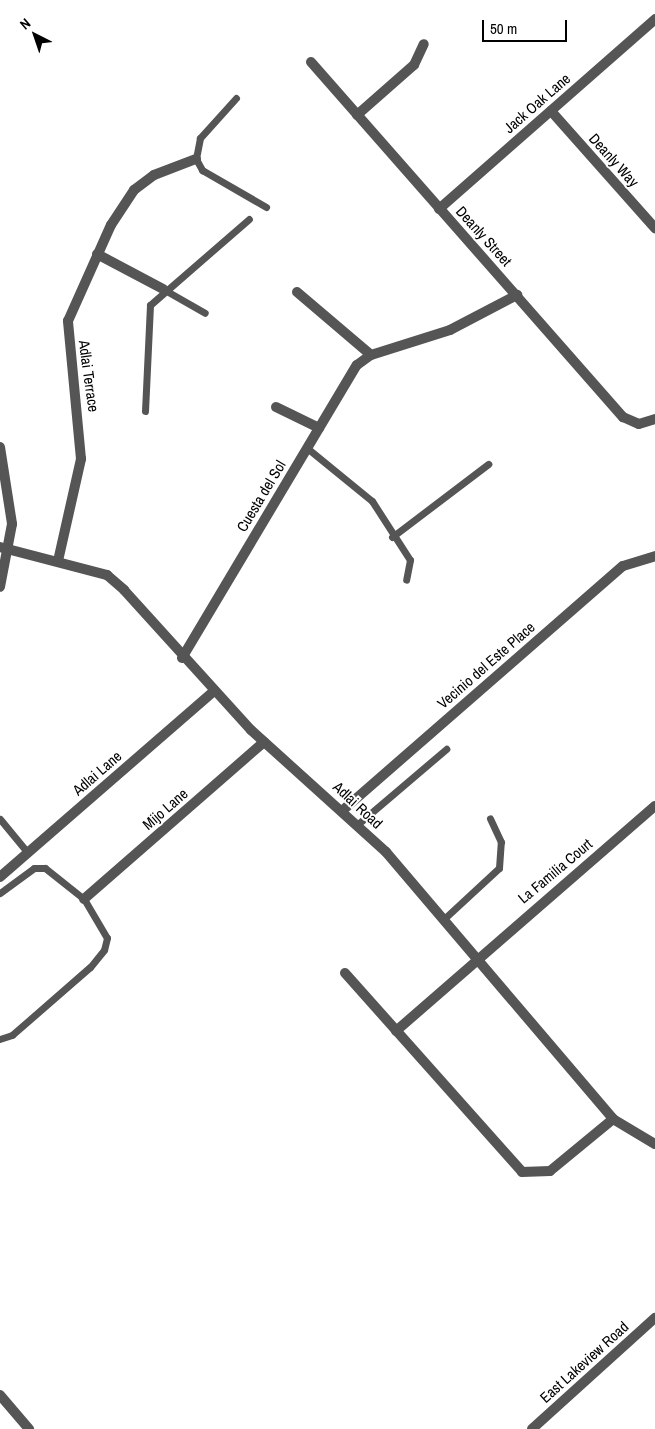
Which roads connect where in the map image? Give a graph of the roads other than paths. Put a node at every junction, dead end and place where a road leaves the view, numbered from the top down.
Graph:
1 (655, 19) edge
2 (424, 44) dead end
3 (311, 62) dead end
4 (236, 98) dead end
5 (551, 111) junction
6 (357, 115) junction
7 (196, 159) junction
8 (266, 207) dead end
9 (439, 209) junction
10 (249, 219) dead end
11 (655, 228) edge
12 (97, 254) junction
13 (163, 289) junction
14 (297, 292) dead end
15 (517, 295) junction
16 (205, 313) dead end
17 (371, 355) junction
18 (276, 407) dead end
19 (145, 411) dead end
20 (655, 419) edge
21 (319, 428) junction
22 (0, 447) edge
23 (307, 448) junction
24 (488, 464) dead end
25 (392, 537) junction
26 (5, 548) edge
27 (655, 556) edge
28 (58, 560) junction
29 (406, 580) dead end
30 (0, 587) edge
31 (182, 658) junction
32 (214, 691) junction
33 (264, 742) junction
34 (446, 749) dead end
35 (655, 806) edge
36 (344, 810) junction
37 (490, 818) dead end
38 (0, 819) edge
39 (358, 824) junction
40 (28, 853) junction
41 (0, 877) edge
42 (0, 893) edge
43 (84, 899) junction
44 (446, 917) junction
45 (474, 960) junction
46 (345, 973) dead end
47 (396, 1031) junction
48 (0, 1039) edge
49 (613, 1119) junction
50 (655, 1144) edge
51 (655, 1318) edge
52 (0, 1395) edge
53 (30, 1429) edge
54 (532, 1429) edge

1 - 5 street, Jack Oak Lane
2 - 6 street
3 - 6 street, Deanly Street
4 - 7 lane
5 - 9 street, Jack Oak Lane
5 - 11 street, Deanly Way
6 - 9 street, Deanly Street
7 - 8 lane
7 - 12 street, Adlai Terrace
9 - 15 street, Deanly Street
10 - 13 lane
12 - 13 street
12 - 28 street, Adlai Terrace
13 - 16 lane
13 - 19 lane
14 - 17 street
15 - 17 street, Cuesta del Sol
15 - 20 street, Deanly Street
17 - 21 street, Cuesta del Sol
18 - 21 street
21 - 23 street, Cuesta del Sol
22 - 26 street
23 - 25 lane
23 - 31 street, Cuesta del Sol
24 - 25 lane
25 - 29 lane
26 - 28 street, Adlai Road
26 - 30 street
27 - 36 street, Vecinio del Este Place
28 - 31 street, Adlai Road
31 - 32 street, Adlai Road
32 - 33 street, Adlai Road
32 - 40 street, Adlai Lane
33 - 36 street, Adlai Road
33 - 43 street, Mijo Lane
34 - 39 lane
35 - 45 street, La Familia Court
36 - 39 street, Adlai Road
37 - 44 lane
38 - 40 lane
39 - 44 street, Adlai Road
40 - 41 street, Adlai Lane
42 - 43 lane
43 - 48 lane
44 - 45 street, Adlai Road
45 - 47 street, La Familia Court
45 - 49 street, Adlai Road
46 - 47 street
47 - 49 street
49 - 50 street, Adlai Road
51 - 54 street, East Lakeview Road
52 - 53 street

